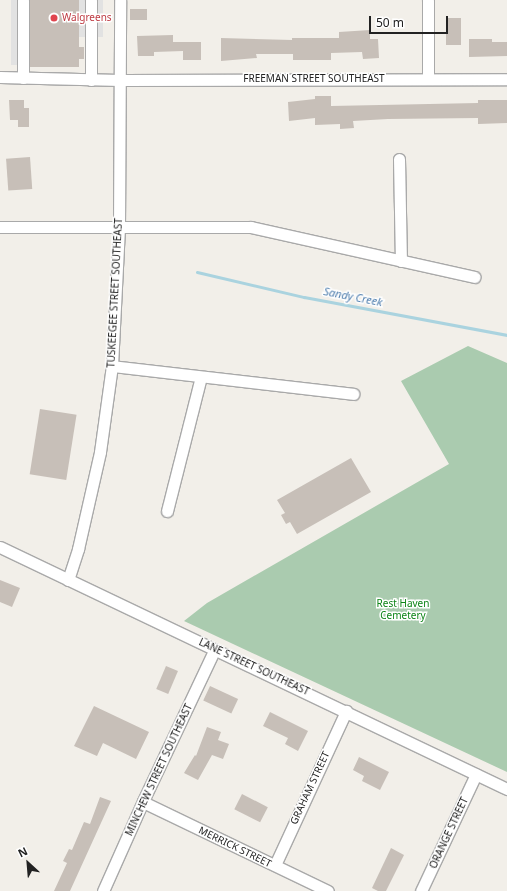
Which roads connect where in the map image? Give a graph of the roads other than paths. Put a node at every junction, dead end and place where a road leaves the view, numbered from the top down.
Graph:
1 (23, 0) edge
2 (91, 0) edge
3 (120, 0) edge
4 (428, 0) edge
5 (0, 77) edge
6 (23, 78) junction
7 (428, 79) junction
8 (507, 79) edge
9 (91, 80) junction
10 (120, 80) junction
11 (399, 159) dead end
12 (0, 227) edge
13 (119, 228) junction
14 (401, 261) junction
15 (474, 277) dead end
16 (112, 366) junction
17 (201, 378) junction
18 (353, 394) dead end
19 (167, 511) dead end
20 (0, 547) edge
21 (68, 580) junction
22 (215, 649) junction
23 (346, 711) junction
24 (476, 774) junction
25 (507, 789) edge
26 (143, 802) junction
27 (275, 866) junction
28 (103, 891) edge
29 (328, 891) edge
30 (422, 891) edge

1 - 6 street
2 - 9 street
3 - 10 street, TUSKEEGEE STREET SOUTHEAST
4 - 7 street
5 - 6 street, FREEMAN STREET SOUTHEAST
6 - 9 street, FREEMAN STREET SOUTHEAST
7 - 8 street, FREEMAN STREET SOUTHEAST
7 - 10 street, FREEMAN STREET SOUTHEAST
9 - 10 street, FREEMAN STREET SOUTHEAST
10 - 13 street, TUSKEEGEE STREET SOUTHEAST
11 - 14 street
12 - 13 street
13 - 14 street
13 - 16 street, TUSKEEGEE STREET SOUTHEAST
14 - 15 street
16 - 17 street
16 - 21 street, TUSKEEGEE STREET SOUTHEAST
17 - 18 street
17 - 19 street
20 - 21 street, LANE STREET SOUTHEAST
21 - 22 street, LANE STREET SOUTHEAST
22 - 23 street, LANE STREET SOUTHEAST
22 - 26 street, MINCHEW STREET SOUTHEAST
23 - 24 street, LANE STREET SOUTHEAST
23 - 27 street, GRAHAM STREET
24 - 25 street, LANE STREET SOUTHEAST
24 - 30 street, ORANGE STREET
26 - 27 street, MERRICK STREET
26 - 28 street, MINCHEW STREET SOUTHEAST
27 - 29 street, MERRICK STREET

